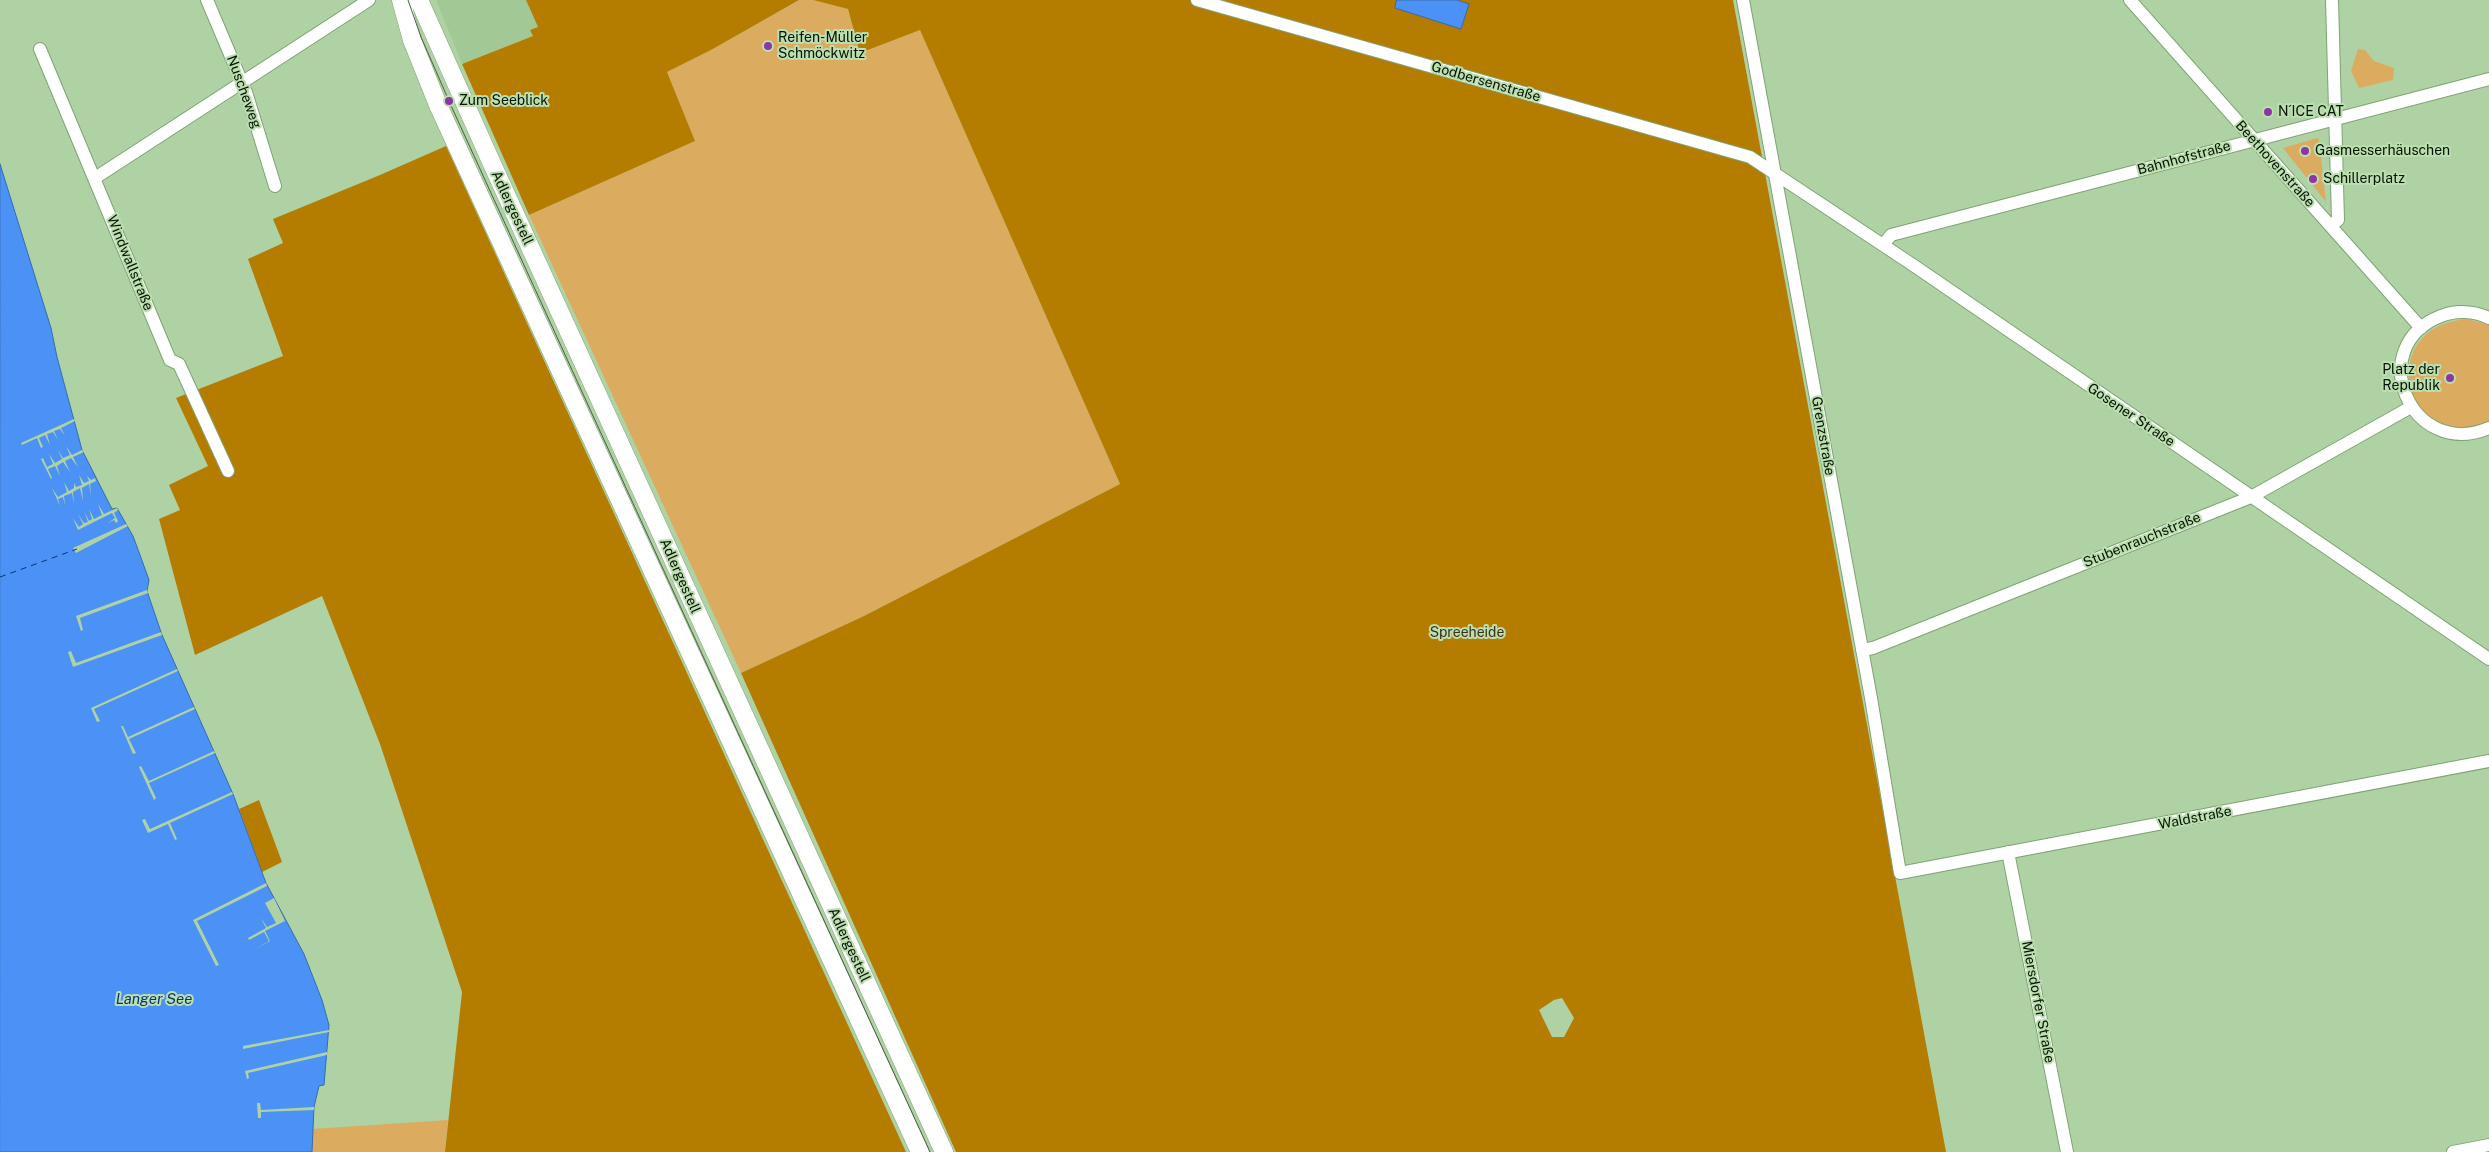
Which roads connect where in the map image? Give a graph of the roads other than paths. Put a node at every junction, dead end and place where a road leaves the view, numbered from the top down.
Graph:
1 (207, 0) edge
2 (369, 0) edge
3 (401, 0) edge
4 (420, 0) edge
5 (1196, 0) edge
6 (1743, 0) edge
7 (2130, 0) edge
8 (2332, 0) edge
9 (40, 49) dead end
10 (2489, 79) edge
11 (241, 82) junction
12 (2334, 120) junction
13 (2254, 140) junction
14 (1773, 170) junction
15 (95, 178) junction
16 (275, 186) dead end
17 (2331, 225) junction
18 (1883, 245) junction
19 (2489, 318) edge
20 (2421, 328) junction
21 (2411, 407) junction
22 (2489, 428) edge
23 (228, 471) dead end
24 (2251, 497) junction
25 (1862, 650) junction
26 (2489, 659) edge
27 (2489, 761) edge
28 (2008, 852) junction
29 (1900, 873) joint
30 (2489, 1145) edge
31 (920, 1152) edge
32 (944, 1152) edge
33 (2067, 1152) edge
34 (2453, 1152) edge

1 - 11 street, Nuscheweg
2 - 11 street
3 - 31 main road, Adlergestell
4 - 32 main road, Adlergestell
5 - 14 street, Godbersenstraße
6 - 14 street, Grenzstraße
7 - 13 street, Beethovenstraße
8 - 12 street
9 - 15 street, Windwallstraße
10 - 12 street, Bahnhofstraße
11 - 15 street
11 - 16 street, Nuscheweg
12 - 13 street, Bahnhofstraße
12 - 17 street
13 - 17 street, Beethovenstraße
13 - 18 street, Bahnhofstraße
14 - 18 street, Gosener Straße
14 - 25 street, Grenzstraße
15 - 23 street, Windwallstraße
17 - 20 street, Beethovenstraße
18 - 24 street, Gosener Straße
19 - 20 street
20 - 21 street
21 - 22 street
21 - 24 street, Stubenrauchstraße
24 - 25 street, Stubenrauchstraße
24 - 26 street, Gosener Straße
25 - 29 street, Grenzstraße
27 - 28 street, Waldstraße
28 - 29 street, Waldstraße
28 - 33 street, Miersdorfer Straße
30 - 34 street

